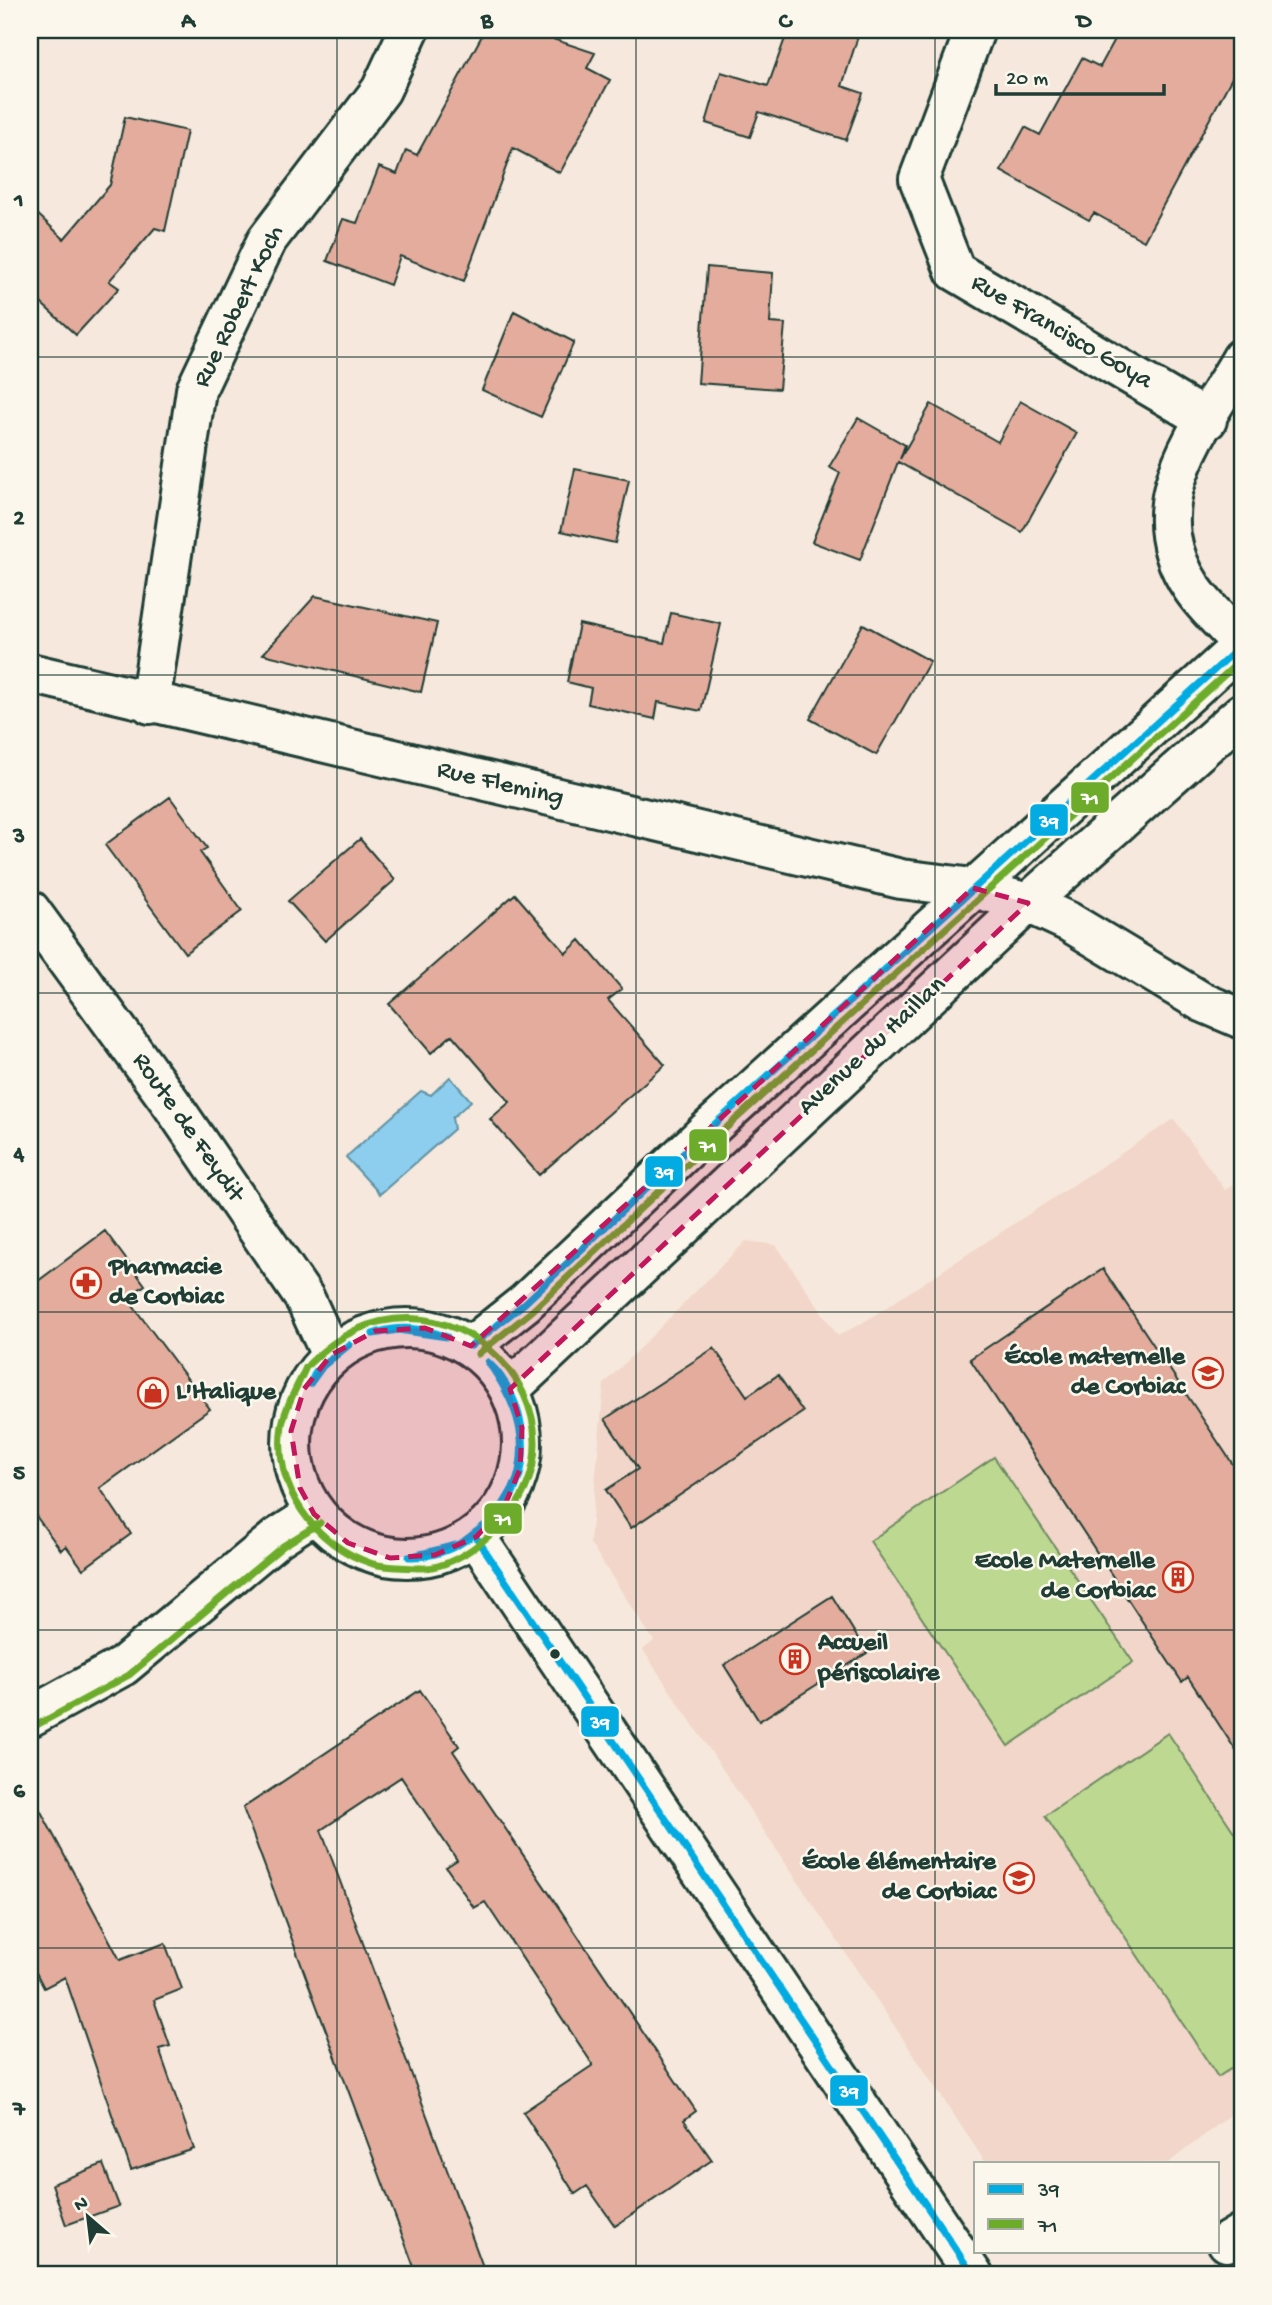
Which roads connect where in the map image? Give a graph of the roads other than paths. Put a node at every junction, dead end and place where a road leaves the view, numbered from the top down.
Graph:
1 (409, 30) edge
2 (975, 30) edge
3 (1242, 358) edge
4 (1208, 420) junction
5 (1242, 645) edge
6 (30, 673) edge
7 (150, 704) junction
8 (1242, 713) edge
9 (973, 888) junction
10 (1028, 902) junction
11 (30, 910) edge
12 (1242, 1019) edge
13 (471, 1346) junction
14 (331, 1355) junction
15 (510, 1389) junction
16 (314, 1514) junction
17 (476, 1537) junction
18 (30, 1717) edge
19 (973, 2275) edge

1 - 7 street, Rue Robert Koch
2 - 4 street, Rue Francisco Goya
3 - 4 street
4 - 5 street
5 - 9 street, Avenue du Haillan
6 - 7 street, Rue Fleming
7 - 9 street, Rue Fleming
8 - 10 street, Avenue du Haillan
9 - 10 street, Rue Fleming
9 - 13 street, Avenue du Haillan
10 - 12 street, Rue Fleming
10 - 15 street, Avenue du Haillan
11 - 14 street, Route de Feydit
13 - 14 street
13 - 15 street
14 - 16 street
15 - 17 street
16 - 17 street
16 - 18 street
17 - 19 street

